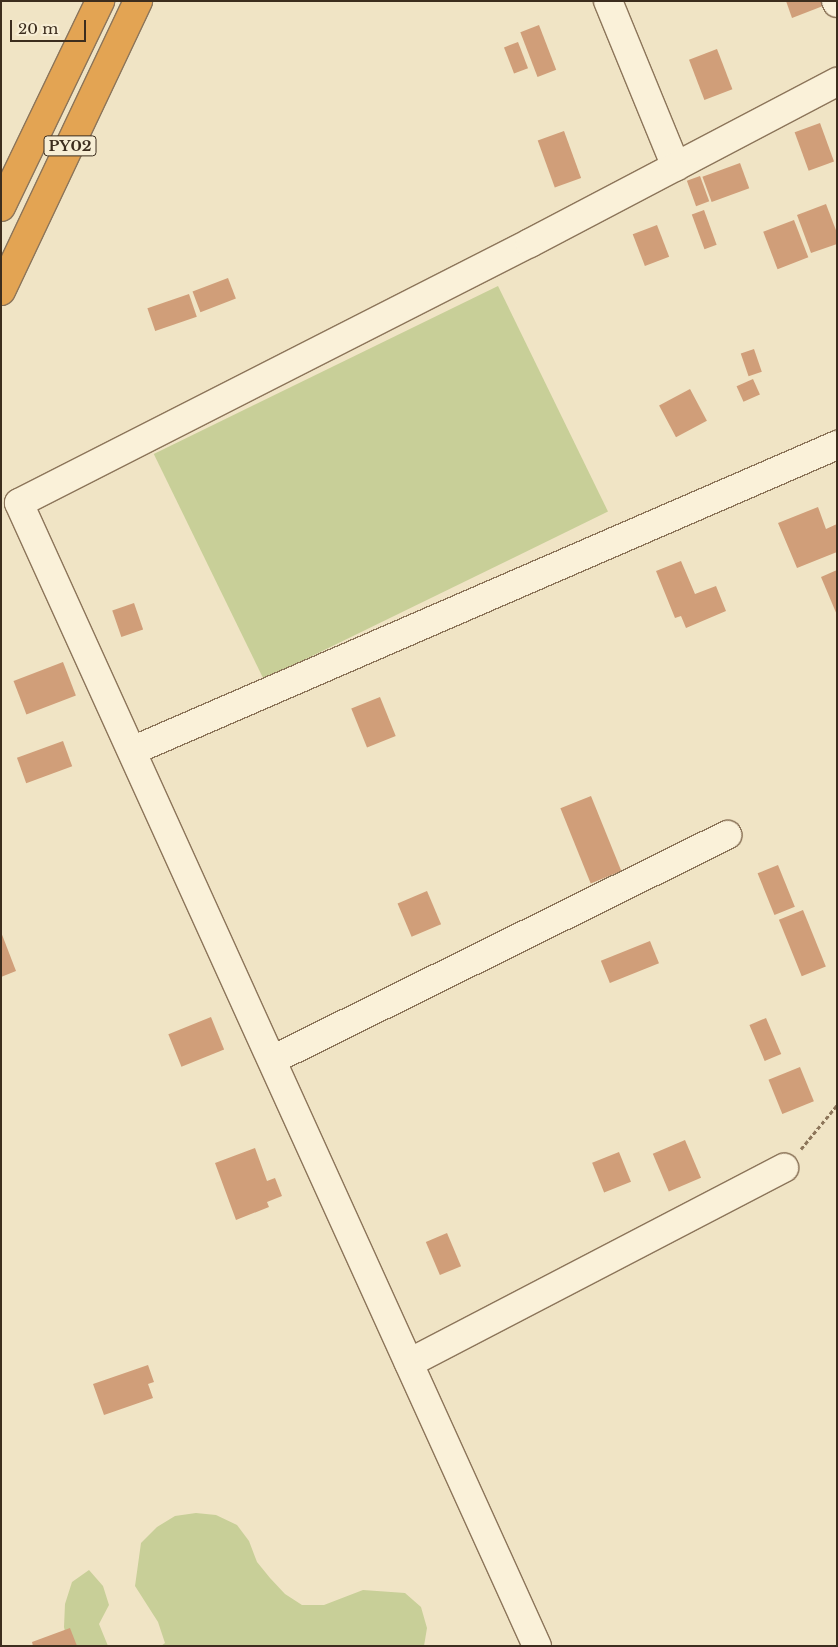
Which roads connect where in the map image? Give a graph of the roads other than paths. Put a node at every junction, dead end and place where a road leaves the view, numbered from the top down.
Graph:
1 (100, 1) edge
2 (138, 1) edge
3 (608, 1) edge
4 (837, 82) edge
5 (676, 167) junction
6 (1, 207) edge
7 (1, 291) edge
8 (837, 445) edge
9 (132, 751) junction
10 (727, 835) dead end
11 (272, 1060) junction
12 (784, 1168) road end
13 (409, 1362) junction
14 (537, 1646) edge

1 - 6 highway, PY02
2 - 7 highway, PY02
3 - 5 street
4 - 5 street
5 - 9 street
8 - 9 street
9 - 11 street
10 - 11 street
11 - 13 street
12 - 13 street
13 - 14 street

